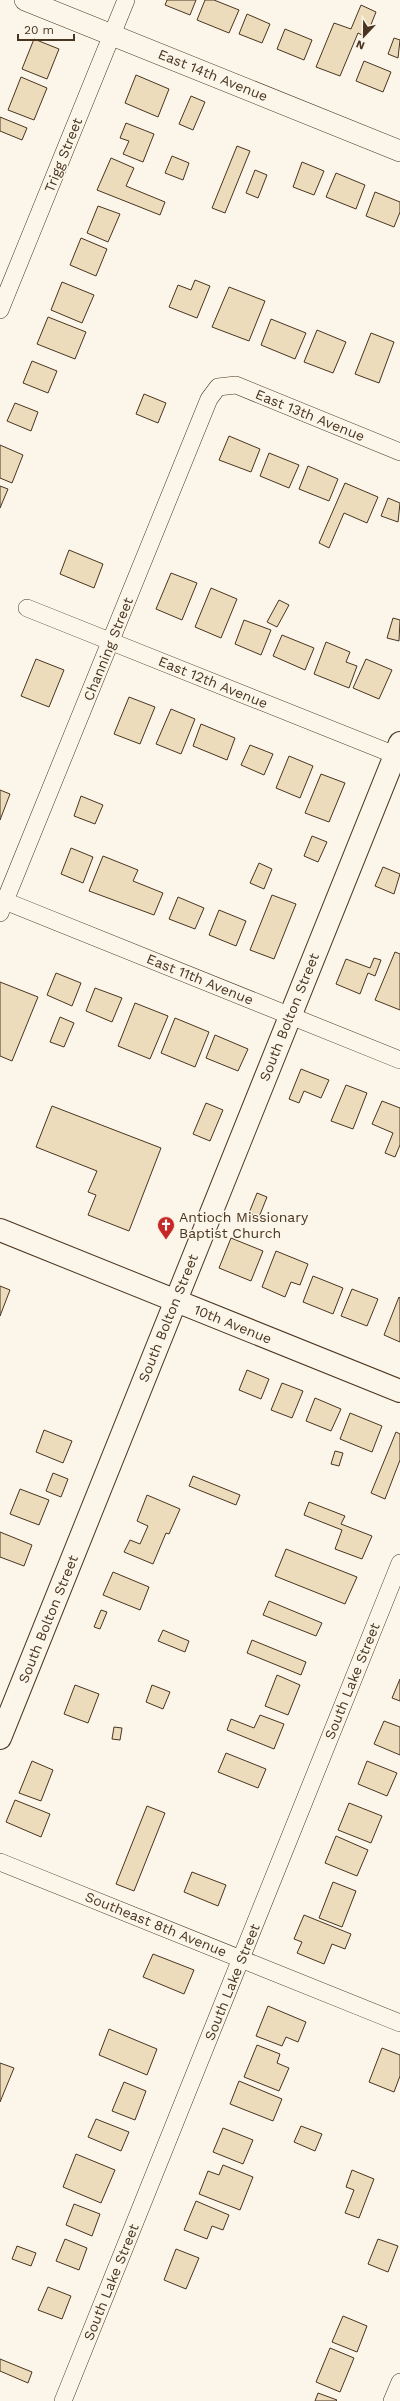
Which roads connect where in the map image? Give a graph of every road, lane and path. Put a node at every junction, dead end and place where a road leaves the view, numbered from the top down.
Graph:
1 (25, 0) edge
2 (126, 0) edge
3 (112, 34) junction
4 (400, 151) edge
5 (0, 310) edge
6 (218, 387) joint
7 (400, 452) edge
8 (27, 608) dead end
9 (111, 642) junction
10 (398, 752) edge
11 (2, 904) edge
12 (290, 1014) junction
13 (400, 1060) edge
14 (0, 1230) edge
15 (176, 1300) junction
16 (400, 1391) edge
17 (400, 1562) edge
18 (0, 1738) edge
19 (0, 1862) edge
20 (241, 1958) junction
21 (400, 2023) edge
22 (400, 2382) edge
23 (63, 2401) edge
24 (392, 2401) edge

1 - 3 street, East 14th Avenue
2 - 3 street, Trigg Street
3 - 4 street, East 14th Avenue
3 - 5 street, Trigg Street
6 - 7 street, East 13th Avenue
6 - 9 street, Channing Street
8 - 9 street, East 12th Avenue
9 - 10 street, East 12th Avenue
9 - 11 street, Channing Street
10 - 12 main road, South Bolton Street
11 - 12 street, East 11th Avenue
12 - 13 street, East 11th Avenue
12 - 15 main road, South Bolton Street
14 - 15 main road, 10th Avenue
15 - 16 main road, 10th Avenue
15 - 18 main road, South Bolton Street
17 - 20 street, South Lake Street
19 - 20 street, Southeast 8th Avenue
20 - 21 street, Southeast 8th Avenue
20 - 23 street, South Lake Street
22 - 24 street

